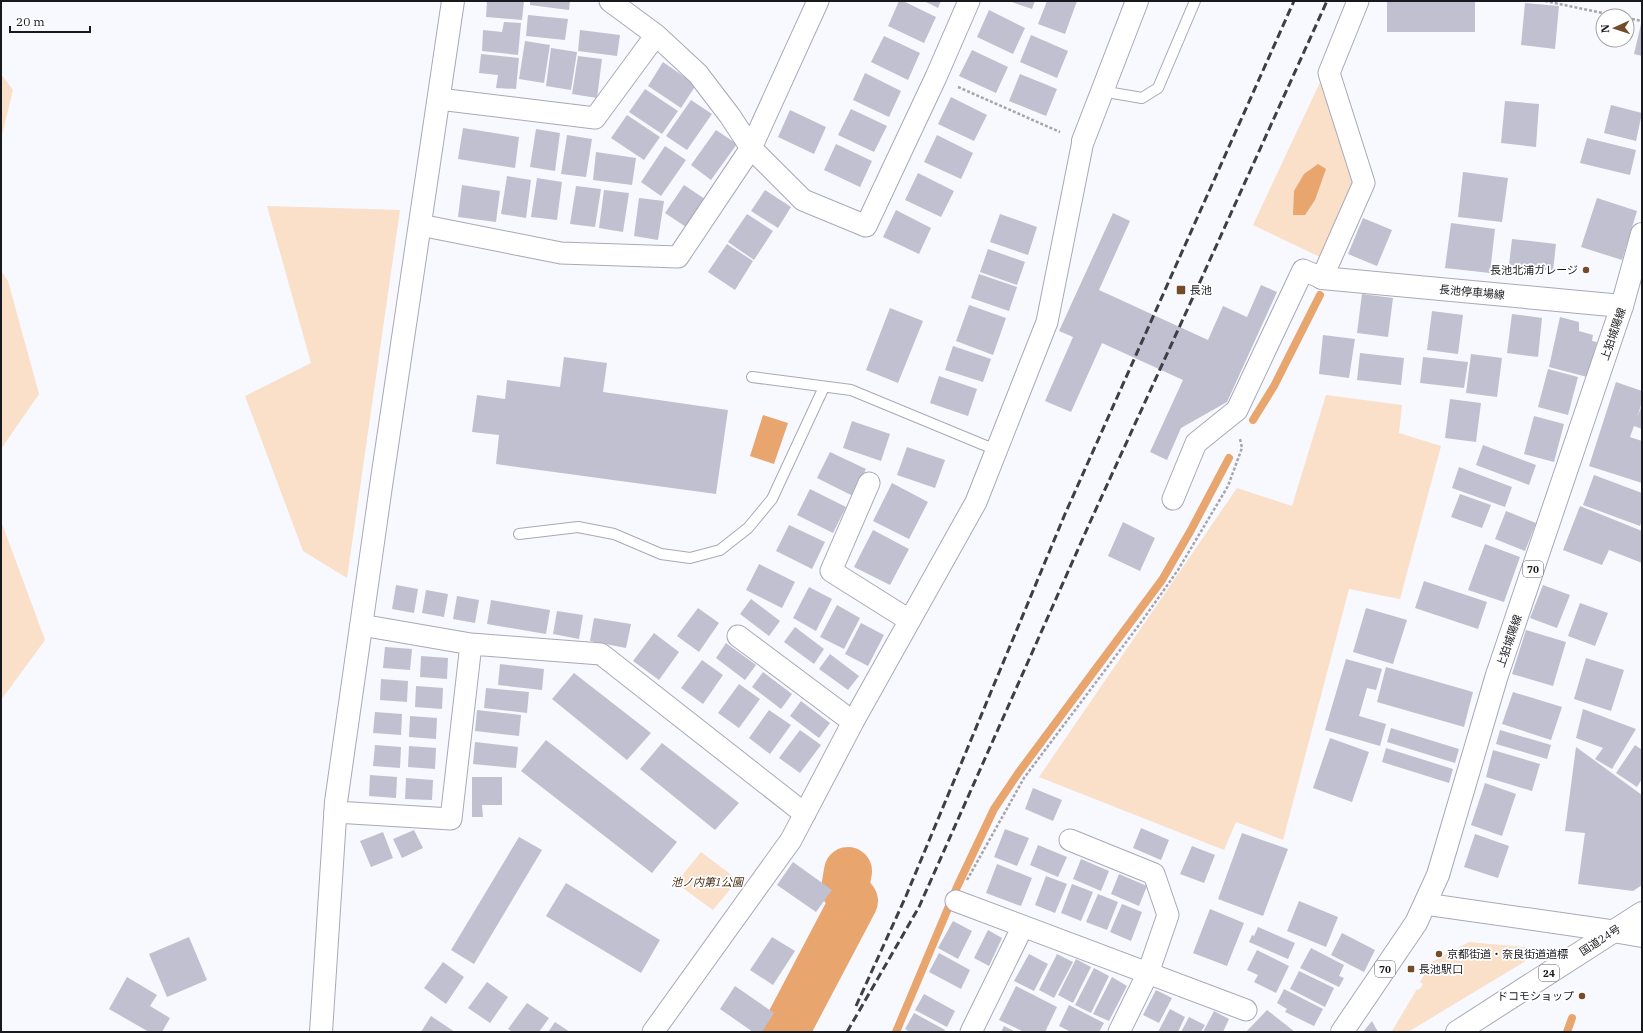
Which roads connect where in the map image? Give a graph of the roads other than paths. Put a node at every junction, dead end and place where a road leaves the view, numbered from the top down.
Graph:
1 (453, 1) edge
2 (610, 1) edge
3 (818, 1) edge
4 (969, 1) edge
5 (1137, 1) edge
6 (1195, 1) edge
7 (1358, 1) edge
8 (656, 35) junction
9 (1101, 91) junction
10 (439, 99) junction
11 (1083, 141) joint
12 (751, 148) junction
13 (420, 225) junction
14 (1642, 234) edge
15 (1322, 278) junction
16 (1622, 306) junction
17 (752, 377) dead end
18 (824, 387) junction
19 (996, 450) junction
20 (869, 483) dead end
21 (1173, 499) dead end
22 (519, 534) dead end
23 (909, 620) junction
24 (361, 624) junction
25 (738, 636) dead end
26 (471, 644) junction
27 (853, 722) junction
28 (335, 812) junction
29 (805, 814) junction
30 (1070, 840) dead end
31 (956, 902) road end
32 (1425, 904) junction
33 (1642, 914) edge
34 (1023, 926) junction
35 (1613, 931) junction
36 (1642, 936) edge
37 (1148, 973) junction
38 (1246, 1010) dead end
39 (321, 1032) edge
40 (653, 1032) edge
41 (971, 1032) edge
42 (1120, 1032) edge
43 (1342, 1032) edge
44 (1457, 1032) edge

1 - 10 main road
2 - 8 street
3 - 12 street
4 - 12 street
5 - 9 main road
6 - 9 lane
7 - 15 street
8 - 10 street
8 - 12 street
9 - 11 main road
10 - 13 main road
11 - 19 street
12 - 13 street
13 - 24 main road
14 - 16 main road, 上狛城陽線 / 70
15 - 16 main road, 長池停車場線
15 - 21 street
16 - 32 main road, 上狛城陽線 / 70
17 - 18 lane
18 - 19 lane
18 - 22 lane
19 - 23 street
20 - 23 street
23 - 27 street
24 - 26 street
24 - 28 main road
25 - 27 street
26 - 28 street
26 - 29 street
27 - 29 street
28 - 39 main road
29 - 40 street
30 - 37 street
31 - 34 street
32 - 35 street
32 - 43 main road, 上狛城陽線 / 70
33 - 35 main road, 国道24号 / 24
34 - 37 street
34 - 41 street
35 - 36 main road
35 - 44 main road, 国道24号 / 24
37 - 38 street
37 - 42 street

